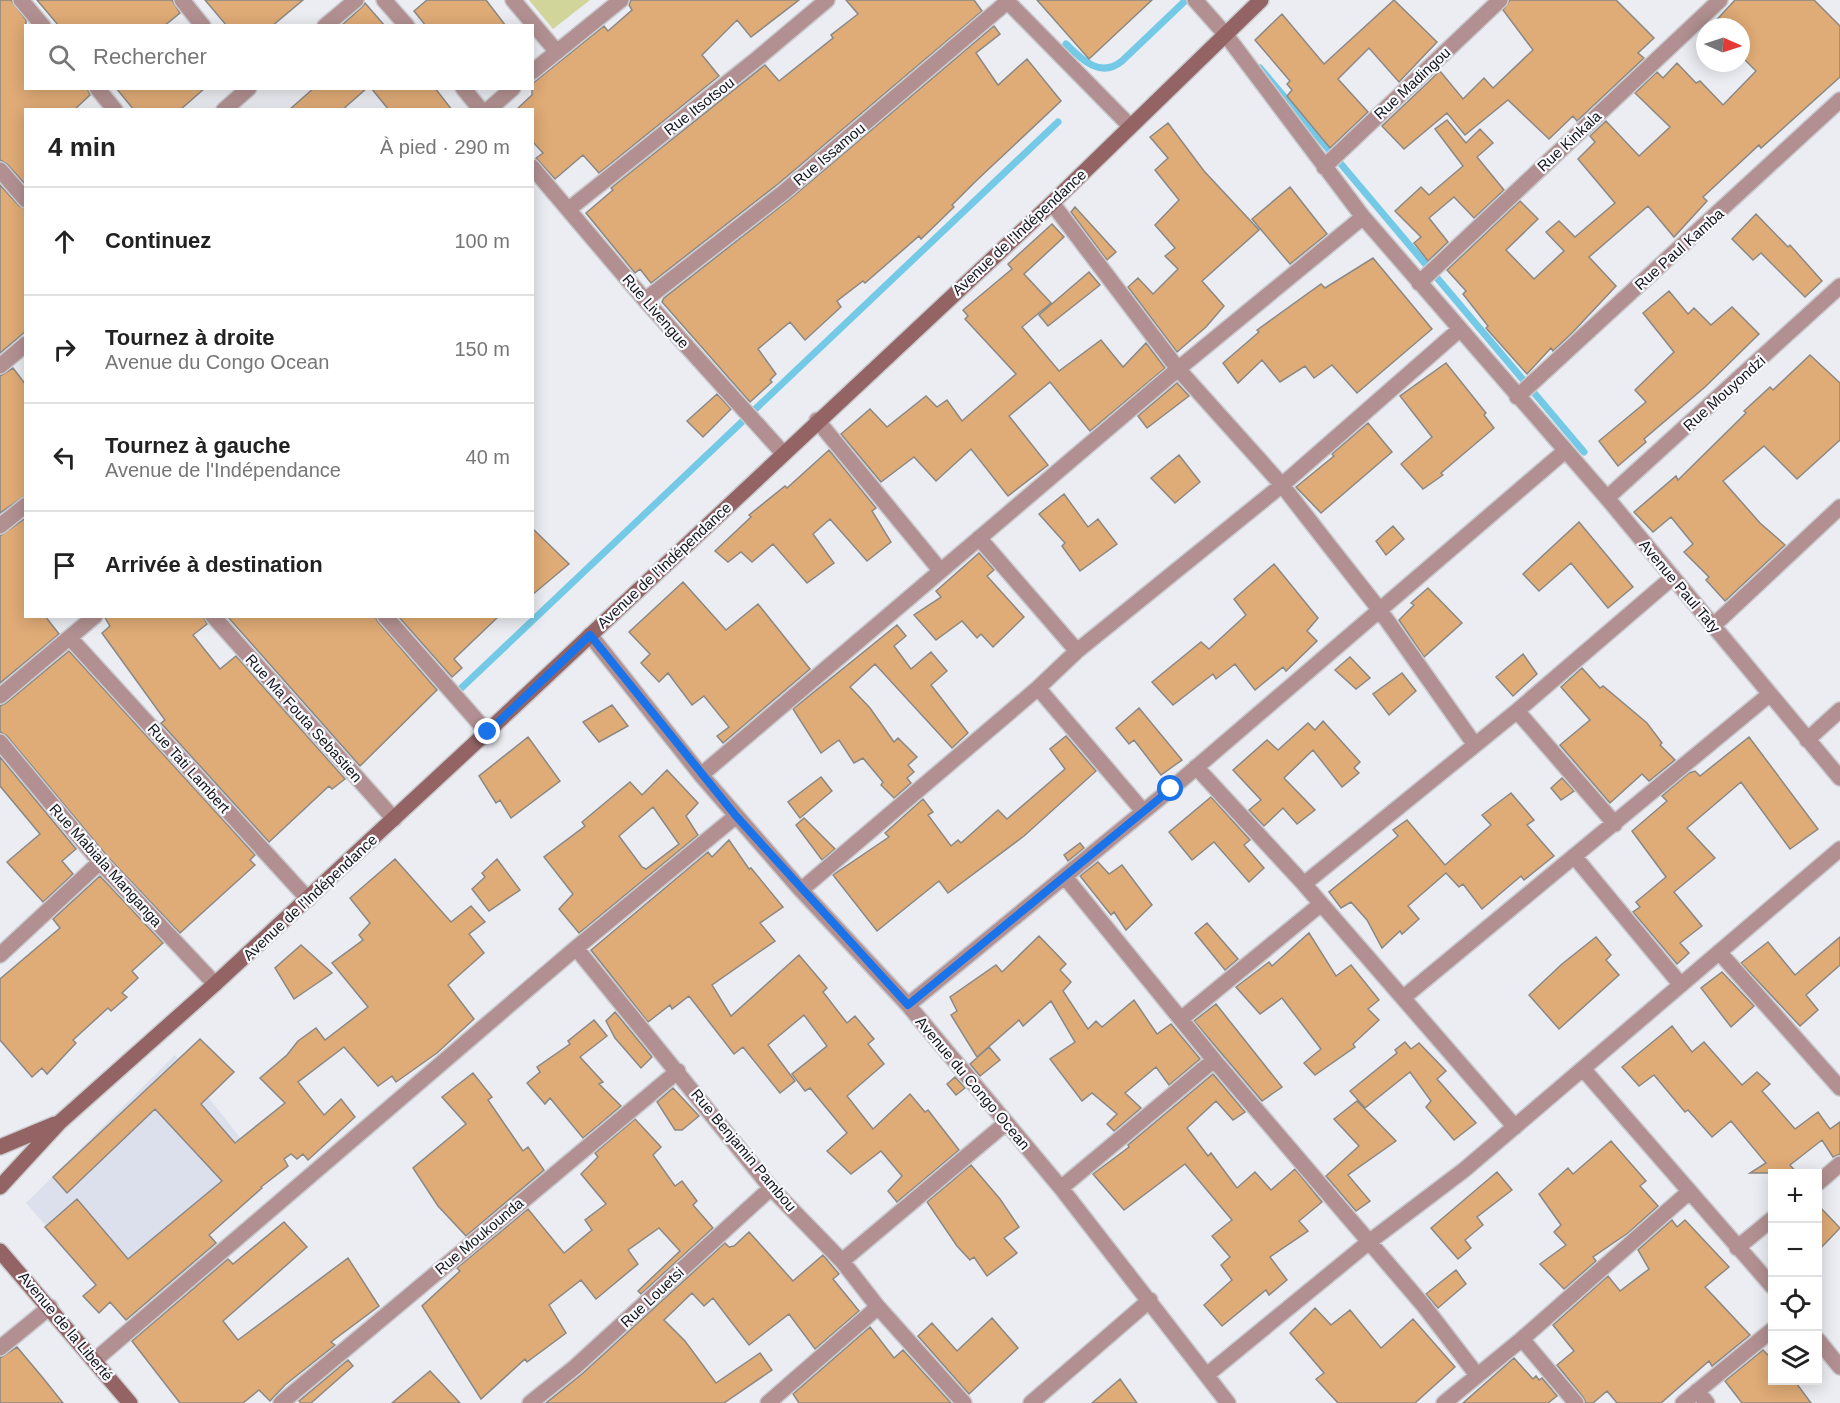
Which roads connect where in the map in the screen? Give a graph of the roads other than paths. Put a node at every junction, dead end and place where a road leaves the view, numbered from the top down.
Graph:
1 (21, 0) edge
2 (182, 0) edge
3 (356, 0) edge
4 (384, 0) edge
5 (513, 0) edge
6 (621, 0) edge
7 (827, 0) edge
8 (1195, 0) edge
9 (1261, 0) edge
10 (1500, 0) edge
11 (1720, 0) edge
12 (1006, 1) edge
13 (41, 24) edge
14 (201, 24) edge
15 (328, 24) edge
16 (405, 24) edge
17 (533, 24) edge
18 (534, 25) edge
19 (1226, 34) junction
20 (557, 52) junction
21 (534, 70) edge
22 (99, 90) edge
23 (247, 90) edge
24 (465, 90) edge
25 (511, 90) edge
26 (1840, 100) edge
27 (113, 108) edge
28 (227, 108) edge
29 (479, 108) edge
30 (490, 108) edge
31 (1130, 126) junction
32 (1324, 166) junction
33 (534, 169) edge
34 (0, 170) edge
35 (24, 198) edge
36 (1052, 203) junction
37 (569, 209) junction
38 (1363, 216) junction
39 (1419, 284) junction
40 (1840, 286) edge
41 (645, 300) junction
42 (1459, 330) junction
43 (24, 346) edge
44 (1, 363) edge
45 (1179, 369) junction
46 (1517, 397) junction
47 (817, 420) junction
48 (1565, 451) junction
49 (783, 453) junction
50 (1282, 485) junction
51 (1607, 498) junction
52 (24, 507) edge
53 (1840, 507) edge
54 (0, 526) edge
55 (980, 538) junction
56 (940, 570) junction
57 (1673, 577) junction
58 (1379, 609) junction
59 (93, 618) edge
60 (215, 618) edge
61 (387, 618) edge
62 (1714, 625) junction
63 (590, 635) junction
64 (70, 638) junction
65 (1077, 651) junction
66 (1038, 688) junction
67 (1770, 694) junction
68 (0, 696) edge
69 (1840, 710) edge
70 (1517, 711) junction
71 (488, 732) junction
72 (1807, 740) junction
73 (0, 742) edge
74 (1475, 745) junction
75 (1196, 767) junction
76 (701, 775) junction
77 (1840, 778) edge
78 (1143, 811) junction
79 (736, 816) junction
80 (394, 819) junction
81 (1615, 824) junction
82 (1840, 849) edge
83 (1574, 856) junction
84 (100, 862) junction
85 (1065, 877) junction
86 (1304, 884) junction
87 (801, 890) junction
88 (308, 899) junction
89 (1321, 904) junction
90 (576, 948) junction
91 (1719, 952) junction
92 (0, 955) edge
93 (215, 984) junction
94 (1681, 985) junction
95 (1404, 997) junction
96 (908, 1005) junction
97 (1181, 1019) junction
98 (1214, 1060) junction
99 (1584, 1070) junction
100 (678, 1071) junction
101 (1840, 1088) edge
102 (60, 1122) junction
103 (1006, 1123) junction
104 (1515, 1127) junction
105 (0, 1147) edge
106 (1840, 1164) edge
107 (1822, 1180) edge
108 (0, 1187) edge
109 (771, 1188) junction
110 (1061, 1188) junction
111 (1689, 1192) junction
112 (1768, 1223) edge
113 (0, 1239) edge
114 (1369, 1242) junction
115 (1737, 1248) junction
116 (3, 1254) edge
117 (842, 1261) junction
118 (1768, 1282) edge
119 (1150, 1300) junction
120 (50, 1307) junction
121 (878, 1307) junction
122 (1772, 1331) edge
123 (1522, 1339) junction
124 (1822, 1345) edge
125 (0, 1348) edge
126 (95, 1360) junction
127 (1840, 1367) edge
128 (1208, 1374) junction
129 (1478, 1375) junction
130 (1697, 1391) junction
131 (130, 1403) edge
132 (281, 1403) edge
133 (530, 1403) edge
134 (768, 1403) edge
135 (964, 1403) edge
136 (1031, 1403) edge
137 (1228, 1403) edge
138 (1444, 1403) edge
139 (1576, 1403) edge
140 (1683, 1403) edge
141 (1707, 1403) edge

1 - 13 street
2 - 14 street
3 - 15 street
4 - 16 street
5 - 17 street
6 - 20 street
7 - 37 street, Rue Itsotsou
8 - 19 street, Avenue Paul Taty
9 - 19 street, Avenue de l'Indépendance
10 - 32 street, Rue Madingou
11 - 39 street, Rue Kinkala
12 - 31 street
12 - 41 street, Rue Issamou
18 - 20 street
19 - 31 street, Avenue de l'Indépendance
19 - 32 street, Avenue Paul Taty
20 - 21 street
22 - 27 street
23 - 28 street
24 - 29 street
25 - 30 street
26 - 46 street, Rue Paul Kamba
31 - 36 street, Avenue de l'Indépendance
32 - 38 street, Avenue Paul Taty
33 - 37 street, Rue Livengue
34 - 35 street
36 - 45 street
36 - 47 street, Avenue de l'Indépendance
37 - 41 street, Rue Livengue
38 - 39 street, Avenue Paul Taty
38 - 45 street
39 - 42 street, Avenue Paul Taty
40 - 51 street, Rue Mouyondzi
41 - 49 street, Rue Livengue
42 - 46 street, Avenue Paul Taty
42 - 50 street
43 - 44 street
45 - 50 street
45 - 55 street
46 - 48 street, Avenue Paul Taty
47 - 49 street, Avenue de l'Indépendance
47 - 56 street
48 - 51 street, Avenue Paul Taty
48 - 58 street
49 - 63 street, Avenue de l'Indépendance
50 - 58 street
50 - 65 street
51 - 57 street, Avenue Paul Taty
52 - 54 street
53 - 62 street
55 - 56 street
55 - 65 street
56 - 76 street
57 - 62 street, Avenue Paul Taty
57 - 70 street
58 - 74 street
58 - 75 street
59 - 64 street
60 - 80 street, Rue Ma Fouta Sebastien
61 - 71 street
62 - 67 street, Avenue Paul Taty
63 - 71 street, Avenue de l'Indépendance
63 - 76 street, Avenue du Congo Ocean
64 - 68 street
64 - 88 street, Rue Tati Lambert
65 - 66 street
66 - 78 street
66 - 87 street
67 - 72 street, Avenue Paul Taty
67 - 81 street
69 - 72 street
70 - 74 street
70 - 81 street
71 - 80 street, Avenue de l'Indépendance
72 - 77 street, Avenue Paul Taty
73 - 84 street, Rue Mabiala Manganga
74 - 86 street
75 - 78 street
75 - 86 street
76 - 79 street, Avenue du Congo Ocean
78 - 85 street
79 - 87 street, Avenue du Congo Ocean
79 - 90 street
80 - 88 street, Avenue de l'Indépendance
81 - 83 street
82 - 91 street
83 - 94 street
83 - 95 street
84 - 92 street
84 - 93 street, Rue Mabiala Manganga
85 - 96 street
85 - 97 street
86 - 89 street
87 - 96 street, Avenue du Congo Ocean
88 - 93 street, Avenue de l'Indépendance
89 - 95 street
89 - 97 street
90 - 100 street, Rue Benjamin Pambou
90 - 126 street
91 - 94 street
91 - 101 street
93 - 102 street, Avenue de l'Indépendance
94 - 99 street
95 - 104 street
96 - 103 street, Avenue du Congo Ocean
97 - 98 street
98 - 110 street
98 - 114 street
99 - 104 street
99 - 111 street
100 - 109 street, Rue Benjamin Pambou
100 - 132 street, Rue Moukounda
102 - 105 street, Avenue de l'Indépendance
102 - 108 street, Avenue de l'Indépendance
103 - 110 street, Avenue du Congo Ocean
103 - 117 street
104 - 114 street
106 - 107 street
109 - 117 street, Rue Benjamin Pambou
109 - 133 street, Rue Louetsi
110 - 119 street, Avenue du Congo Ocean
111 - 115 street
111 - 123 street
112 - 115 street
113 - 116 street, Avenue de la Liberté
114 - 128 street
114 - 129 street
115 - 118 street
116 - 120 street, Avenue de la Liberté
117 - 121 street, Rue Benjamin Pambou
119 - 128 street, Avenue du Congo Ocean
119 - 136 street
120 - 125 street
120 - 126 street, Avenue de la Liberté
121 - 134 street
121 - 135 street, Rue Benjamin Pambou
122 - 130 street
123 - 129 street
123 - 139 street
124 - 127 street
126 - 131 street, Avenue de la Liberté
128 - 137 street, Avenue du Congo Ocean
129 - 138 street
130 - 140 street
130 - 141 street

